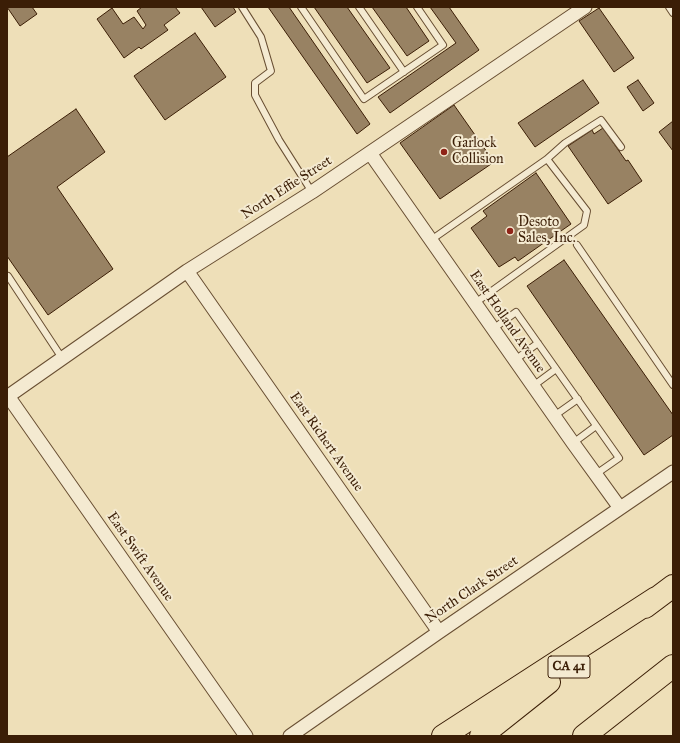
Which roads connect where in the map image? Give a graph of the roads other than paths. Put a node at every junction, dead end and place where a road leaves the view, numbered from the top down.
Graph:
1 (242, 7) edge
2 (301, 7) edge
3 (359, 7) edge
4 (417, 7) edge
5 (669, 7) edge
6 (581, 8) edge
7 (673, 13) edge
8 (404, 72) junction
9 (621, 148) dead end
10 (370, 153) junction
11 (547, 159) junction
12 (312, 192) junction
13 (431, 240) junction
14 (577, 246) dead end
15 (187, 270) junction
16 (8, 276) edge
17 (475, 303) junction
18 (493, 329) junction
19 (538, 343) junction
20 (62, 358) junction
21 (514, 360) junction
22 (556, 369) junction
23 (673, 385) edge
24 (532, 386) junction
25 (8, 396) edge
26 (578, 399) junction
27 (554, 416) junction
28 (596, 426) junction
29 (573, 443) junction
30 (673, 472) edge
31 (596, 474) junction
32 (620, 508) junction
33 (665, 592) edge
34 (439, 632) junction
35 (673, 666) edge
36 (246, 736) edge
37 (290, 736) edge
38 (443, 736) edge
39 (481, 736) edge
40 (584, 736) edge

1 - 12 lane
2 - 8 lane
3 - 8 lane
4 - 8 lane
5 - 7 lane
6 - 10 street, North Effie Street
9 - 11 lane
10 - 12 street, North Effie Street
10 - 13 street, East Holland Avenue
11 - 13 lane
11 - 17 lane
12 - 15 street, North Effie Street
13 - 17 street, East Holland Avenue
14 - 23 lane
15 - 20 street, North Effie Street
15 - 34 street, East Richert Avenue
16 - 20 lane
17 - 18 street, East Holland Avenue
18 - 19 lane
18 - 21 street, East Holland Avenue
19 - 21 lane
19 - 22 lane
20 - 25 street, North Effie Street
21 - 24 street, East Holland Avenue
22 - 24 lane
22 - 26 lane
24 - 27 street, East Holland Avenue
25 - 36 street, East Swift Avenue
26 - 27 lane
26 - 28 lane
27 - 29 street, East Holland Avenue
28 - 29 lane
28 - 31 lane
29 - 31 street, East Holland Avenue
30 - 32 street, North Clark Street
31 - 32 street, East Holland Avenue
32 - 34 street, North Clark Street
33 - 38 highway
33 - 39 highway, CA 41
34 - 37 street, North Clark Street
35 - 40 highway

